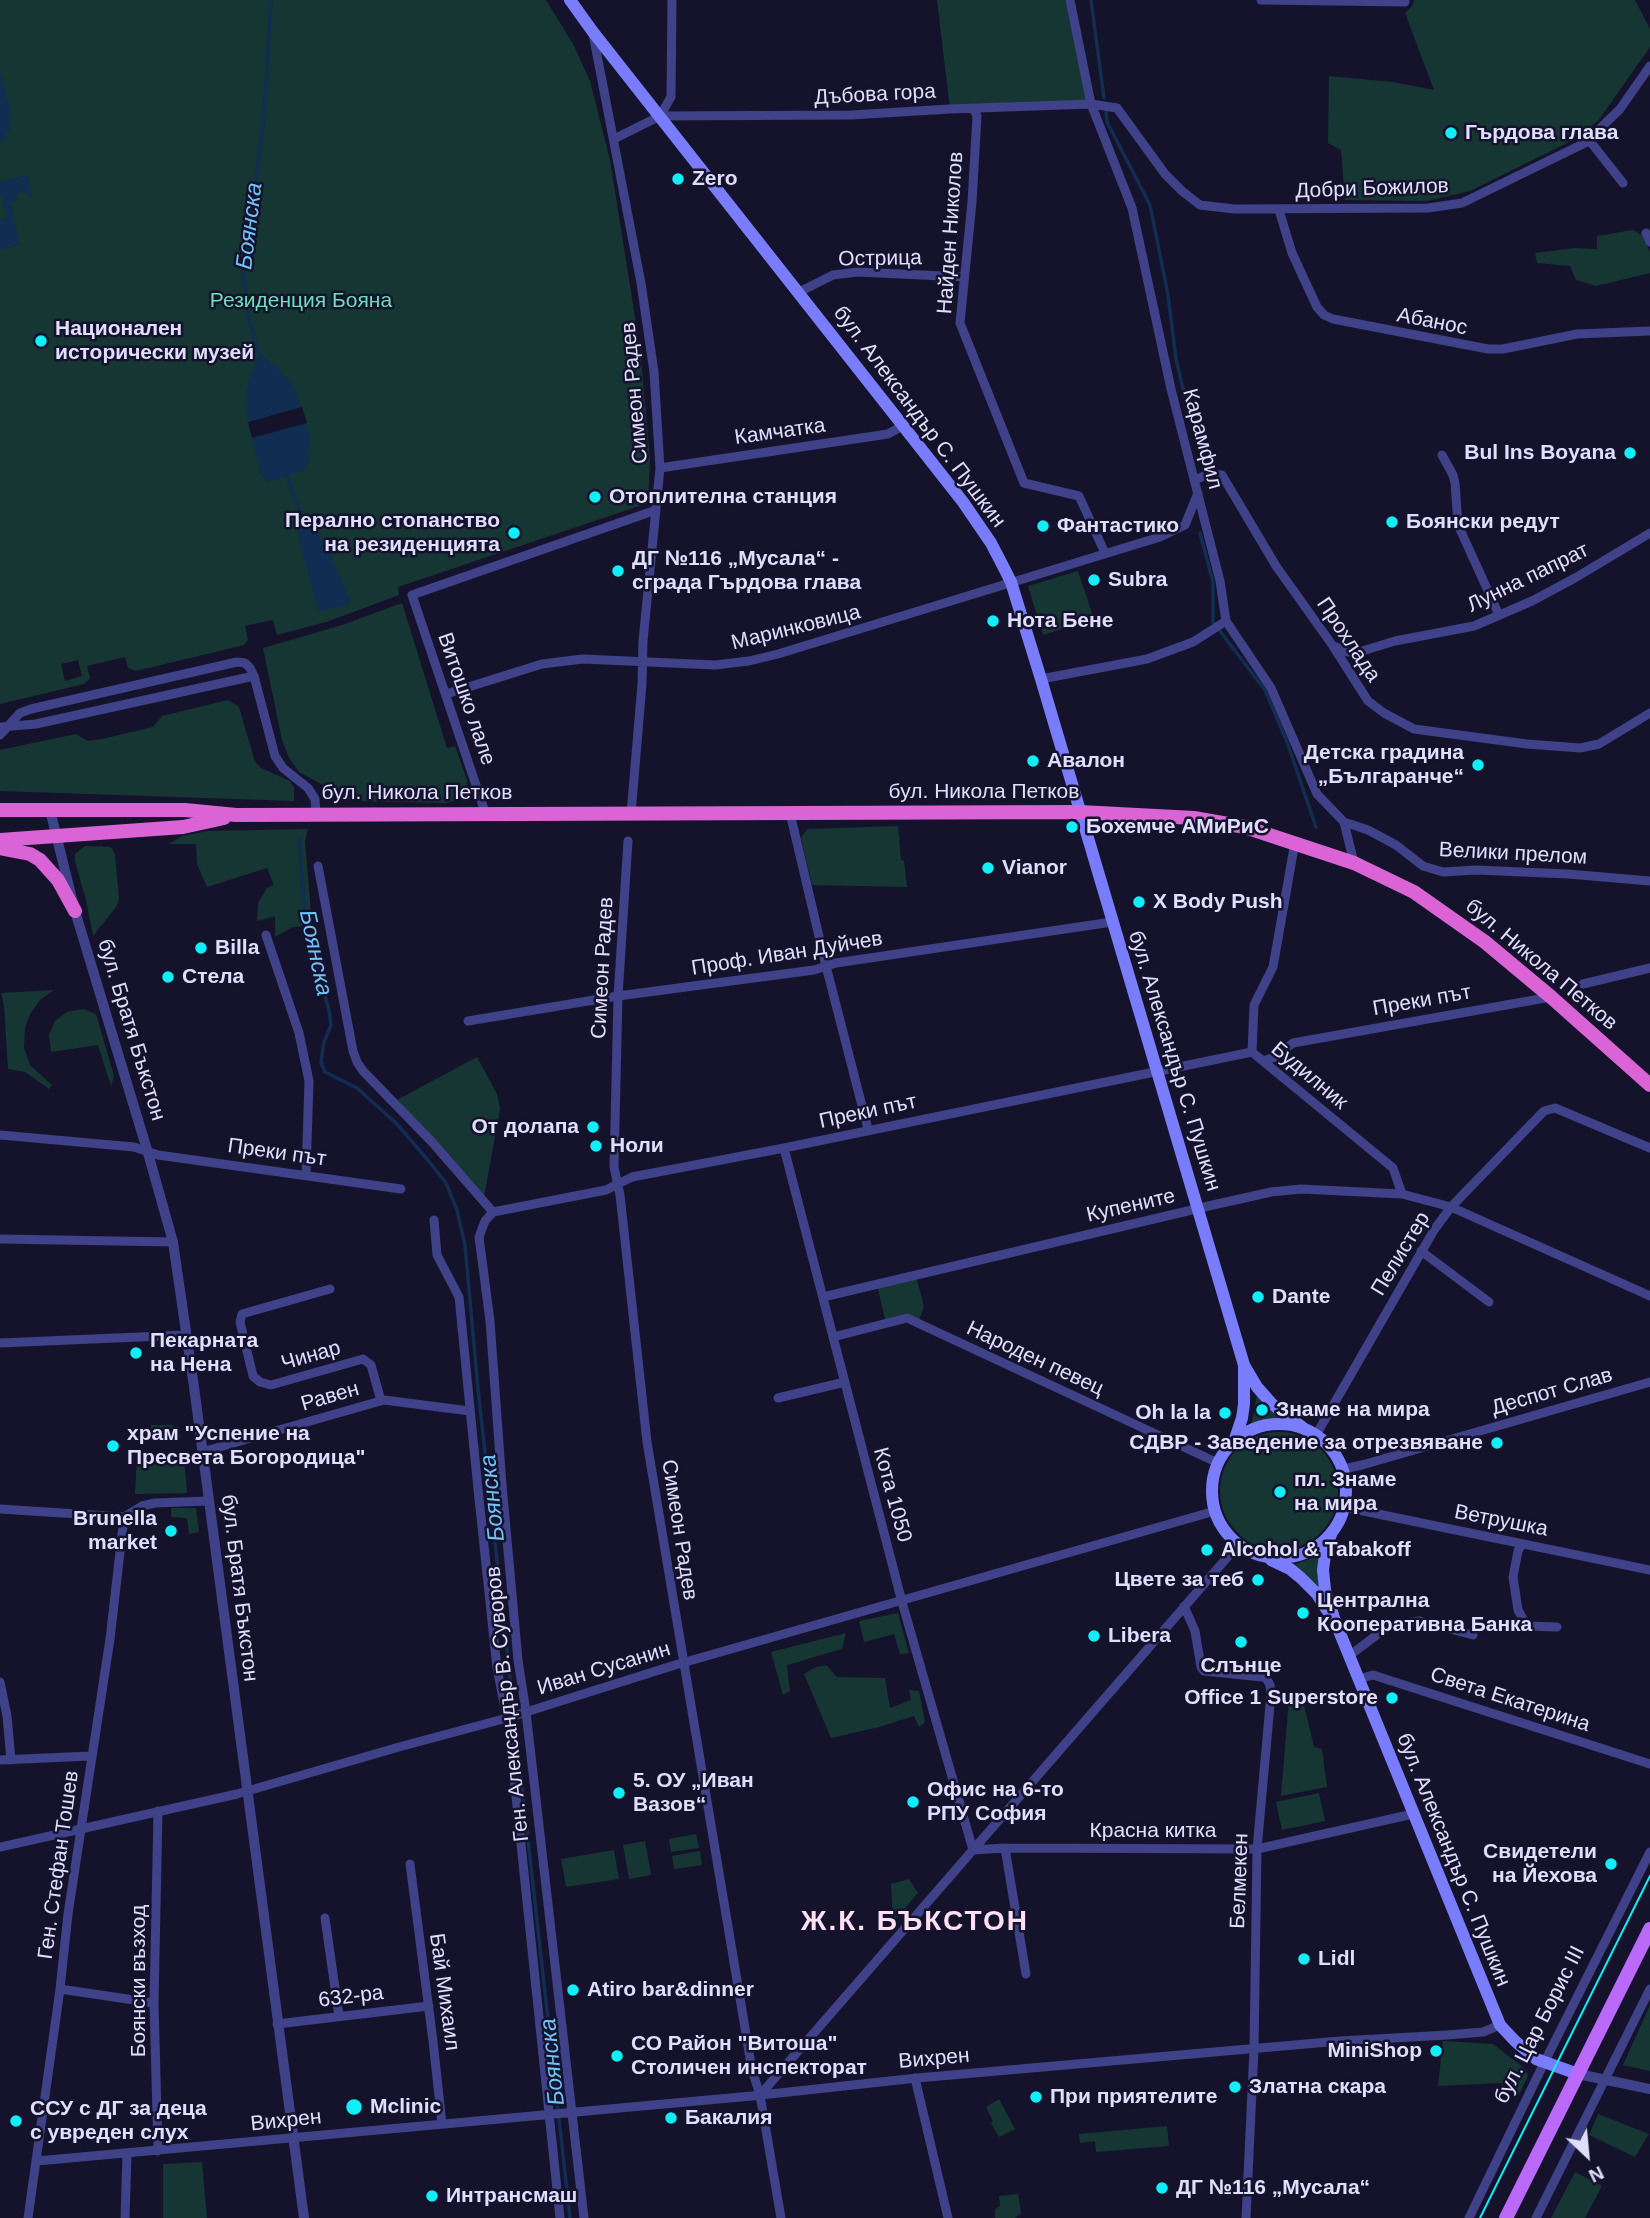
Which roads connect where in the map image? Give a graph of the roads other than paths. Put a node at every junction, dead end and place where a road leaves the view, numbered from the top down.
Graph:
1 (570, 0) edge
2 (672, 0) edge
3 (1070, 0) edge
4 (1261, 0) edge
5 (1405, 1) edge
6 (593, 32) junction
7 (1648, 71) edge
8 (1091, 104) junction
9 (973, 108) junction
10 (660, 116) junction
11 (614, 139) junction
12 (1589, 140) junction
13 (1623, 183) dead end
14 (1279, 209) junction
15 (1646, 233) dead end
16 (1650, 243) edge
17 (964, 277) junction
18 (799, 292) junction
19 (1650, 331) edge
20 (904, 425) junction
21 (1442, 455) dead end
22 (660, 468) junction
23 (1195, 480) junction
24 (1198, 492) junction
25 (656, 510) junction
26 (1204, 519) junction
27 (1185, 525) junction
28 (1650, 533) edge
29 (1105, 553) junction
30 (1011, 582) junction
31 (1499, 615) junction
32 (1226, 621) junction
33 (1333, 646) junction
34 (643, 663) junction
35 (254, 676) junction
36 (161, 679) junction
37 (1041, 679) junction
38 (446, 694) junction
39 (164, 696) junction
40 (1650, 713) edge
41 (4, 727) edge
42 (0, 735) edge
43 (0, 810) edge
44 (50, 810) junction
45 (1080, 812) junction
46 (790, 813) junction
47 (316, 814) junction
48 (631, 814) junction
49 (486, 815) junction
50 (236, 816) junction
51 (1344, 822) junction
52 (58, 837) junction
53 (0, 840) edge
54 (628, 841) dead end
55 (1296, 842) junction
56 (0, 848) edge
57 (1354, 863) junction
58 (318, 866) dead end
59 (1650, 881) edge
60 (75, 911) junction
61 (1112, 922) junction
62 (267, 935) dead end
63 (826, 966) junction
64 (1650, 968) edge
65 (1583, 984) dead end
66 (618, 996) junction
67 (1551, 997) junction
68 (468, 1021) dead end
69 (1252, 1052) junction
70 (1263, 1061) junction
71 (1156, 1070) junction
72 (1650, 1085) edge
73 (868, 1129) junction
74 (0, 1135) edge
75 (784, 1148) junction
76 (1650, 1148) edge
77 (148, 1153) junction
78 (306, 1175) junction
79 (618, 1183) junction
80 (401, 1189) dead end
81 (1402, 1194) junction
82 (1451, 1208) junction
83 (1197, 1209) junction
84 (493, 1212) junction
85 (434, 1220) dead end
86 (0, 1240) edge
87 (173, 1242) junction
88 (1421, 1251) junction
89 (330, 1290) dead end
90 (1650, 1296) edge
91 (823, 1297) junction
92 (1489, 1303) dead end
93 (185, 1335) junction
94 (833, 1337) junction
95 (0, 1343) edge
96 (1244, 1365) junction
97 (845, 1381) junction
98 (1650, 1382) edge
99 (778, 1398) dead end
100 (381, 1401) junction
101 (470, 1411) junction
102 (1311, 1432) junction
103 (1233, 1442) junction
104 (202, 1452) junction
105 (1218, 1463) junction
106 (1343, 1469) junction
107 (208, 1501) junction
108 (1344, 1507) junction
109 (0, 1509) edge
110 (1214, 1511) junction
111 (124, 1517) junction
112 (1332, 1532) junction
113 (1522, 1544) junction
114 (1238, 1545) junction
115 (1263, 1556) junction
116 (1650, 1570) edge
117 (902, 1602) junction
118 (1184, 1606) junction
119 (1335, 1622) junction
120 (1557, 1627) dead end
121 (1473, 1635) dead end
122 (1349, 1656) junction
123 (683, 1664) junction
124 (1359, 1679) junction
125 (0, 1682) edge
126 (526, 1712) junction
127 (507, 1718) junction
128 (91, 1756) junction
129 (0, 1760) edge
130 (11, 1760) junction
131 (1650, 1764) edge
132 (247, 1791) junction
133 (158, 1811) junction
134 (1413, 1814) junction
135 (82, 1828) junction
136 (0, 1847) edge
137 (1005, 1848) junction
138 (1257, 1849) junction
139 (973, 1850) junction
140 (1650, 1852) edge
141 (410, 1864) dead end
142 (325, 1918) dead end
143 (1650, 1929) edge
144 (1026, 1974) dead end
145 (60, 1989) junction
146 (1650, 1989) edge
147 (154, 2003) junction
148 (429, 2006) junction
149 (339, 2016) junction
150 (277, 2024) junction
151 (1500, 2025) junction
152 (1254, 2049) junction
153 (1544, 2063) junction
154 (1578, 2074) junction
155 (915, 2078) junction
156 (1605, 2079) junction
157 (1650, 2089) edge
158 (760, 2095) junction
159 (572, 2111) junction
160 (551, 2114) junction
161 (442, 2124) junction
162 (292, 2138) junction
163 (158, 2151) junction
164 (127, 2154) junction
165 (37, 2161) junction
166 (28, 2218) edge
167 (125, 2218) edge
168 (303, 2218) edge
169 (560, 2218) edge
170 (584, 2218) edge
171 (781, 2218) edge
172 (948, 2218) edge
173 (1246, 2218) edge
174 (1469, 2218) edge
175 (1506, 2218) edge
176 (1536, 2218) edge

1 - 6 main road, бул. Александър С. Пушкин
2 - 10 street
3 - 8 street, Карамфил
4 - 5 street
6 - 10 main road, бул. Александър С. Пушкин
6 - 11 street, Симеон Радев
7 - 12 street, Добри Божилов
8 - 9 street, Дъбова гора
8 - 14 street, Добри Божилов
8 - 23 street, Карамфил
9 - 10 street, Дъбова гора
9 - 17 street, Найден Николов
10 - 11 street
10 - 18 main road, бул. Александър С. Пушкин
11 - 22 street, Симеон Радев
12 - 13 street
12 - 14 street, Добри Божилов
14 - 19 street, Абанос
15 - 16 street
17 - 18 street, Острица
17 - 29 street, Найден Николов
18 - 20 main road, бул. Александър С. Пушкин
20 - 22 street, Камчатка
20 - 30 main road, бул. Александър С. Пушкин
21 - 31 street
22 - 25 street, Симеон Радев
23 - 24 street, Карамфил
23 - 33 street, Прохлада
24 - 26 street, Карамфил
24 - 27 street
25 - 34 street, Симеон Радев
25 - 38 street, Витошко лале
26 - 27 street, Маринковица
26 - 32 street, Карамфил
27 - 29 street, Маринковица
28 - 31 street, Лунна папрат
29 - 30 street, Маринковица
30 - 34 street, Маринковица
30 - 37 main road, бул. Александър С. Пушкин
31 - 33 street, Лунна папрат
32 - 37 street
32 - 51 street, Карамфил
33 - 40 street, Прохлада
34 - 38 street, Маринковица
34 - 48 street, Симеон Радев
35 - 36 street
35 - 39 street
35 - 47 street
36 - 39 street
36 - 41 street
37 - 45 main road, бул. Александър С. Пушкин
38 - 49 street, Витошко лале
39 - 41 street
41 - 42 street
43 - 44 highway, бул. Никола Петков
44 - 50 highway, бул. Никола Петков
44 - 52 street, бул. Братя Бъкстон
45 - 46 highway, бул. Никола Петков
45 - 55 highway, бул. Никола Петков
45 - 61 main road, бул. Александър С. Пушкин
46 - 48 highway, бул. Никола Петков
46 - 63 street
47 - 49 highway, бул. Никола Петков
47 - 50 highway, бул. Никола Петков
48 - 49 highway, бул. Никола Петков
50 - 52 highway, бул. Никола Петков
51 - 57 street
51 - 59 street, Велики прелом
52 - 53 highway, бул. Никола Петков
52 - 60 street, бул. Братя Бъкстон
54 - 66 street, Симеон Радев
55 - 57 highway, бул. Никола Петков
55 - 69 street, Будилник
56 - 60 highway
57 - 67 highway, бул. Никола Петков
58 - 84 street
60 - 77 street, бул. Братя Бъкстон
61 - 63 street, Проф. Иван Дуйчев
61 - 71 main road, бул. Александър С. Пушкин
62 - 78 street
63 - 66 street, Проф. Иван Дуйчев
63 - 73 street
64 - 65 street
66 - 68 street, Проф. Иван Дуйчев
66 - 79 street, Симеон Радев
67 - 70 street, Преки път
67 - 72 highway, бул. Никола Петков
69 - 70 street, Будилник
69 - 71 street, Преки път
70 - 81 street, Будилник
71 - 73 street, Преки път
71 - 83 main road, бул. Александър С. Пушкин
73 - 75 street, Преки път
74 - 77 street, Преки път
75 - 79 street, Преки път
75 - 91 street, Кота 1050
76 - 82 street, Пелистер
77 - 78 street, Преки път
77 - 87 street, бул. Братя Бъкстон
78 - 80 street, Преки път
79 - 84 street, Преки път
79 - 123 street, Симеон Радев
81 - 82 street, Купените
81 - 83 street, Купените
82 - 88 street, Пелистер
82 - 90 street
83 - 91 street, Купените
83 - 96 main road, бул. Александър С. Пушкин
84 - 126 street, Ген. Александър В. Суворов
85 - 101 street, Ген. Александър В. Суворов
86 - 87 street
87 - 93 street, бул. Братя Бъкстон
88 - 92 street
88 - 102 street, Пелистер
89 - 100 street, Чинар
91 - 94 street, Кота 1050
93 - 95 street
93 - 104 street, бул. Братя Бъкстон
94 - 97 street, Кота 1050
94 - 105 street, Народен певец
96 - 102 main road, бул. Александър С. Пушкин
96 - 103 main road, бул. Александър С. Пушкин
97 - 99 street
97 - 117 street, Кота 1050
98 - 106 street, Деспот Слав
100 - 101 street, Равен
100 - 104 street, Равен
101 - 127 street, Ген. Александър В. Суворов
102 - 103 main road
102 - 106 main road
103 - 105 main road
104 - 107 street, бул. Братя Бъкстон
105 - 110 main road
106 - 108 main road
107 - 111 street
107 - 132 street, бул. Братя Бъкстон
108 - 112 main road
108 - 113 street, Ветрушка
109 - 111 street
110 - 114 main road
110 - 117 street, Иван Сусанин
111 - 128 street, Ген. Стефан Тошев
112 - 115 main road
112 - 119 main road, бул. Александър С. Пушкин
113 - 116 street, Ветрушка
113 - 120 street
114 - 115 main road
114 - 118 street
115 - 119 main road, бул. Александър С. Пушкин
117 - 123 street, Иван Сусанин
117 - 139 street, Кота 1050
118 - 138 street, Белмекен
118 - 139 street
119 - 122 main road, бул. Александър С. Пушкин
121 - 122 street
122 - 124 main road, бул. Александър С. Пушкин
123 - 126 street, Иван Сусанин
123 - 158 street, Симеон Радев
124 - 131 street, Света Екатерина
124 - 134 main road, бул. Александър С. Пушкин
125 - 130 street
126 - 127 street, Иван Сусанин
126 - 159 street, Ген. Александър В. Суворов
127 - 132 street, Иван Сусанин
127 - 160 street, Ген. Александър В. Суворов
128 - 130 street
128 - 135 street, Ген. Стефан Тошев
129 - 130 street
132 - 133 street, Иван Сусанин
132 - 150 street, бул. Братя Бъкстон
133 - 135 street, Иван Сусанин
133 - 147 street, Боянски възход
134 - 138 street, Красна китка
134 - 151 main road, бул. Александър С. Пушкин
135 - 136 street, Иван Сусанин
135 - 145 street, Ген. Стефан Тошев
137 - 138 street, Красна китка
137 - 139 street, Красна китка
137 - 144 street
138 - 152 street, Белмекен
139 - 158 street
140 - 153 street, бул. Цар Борис III
141 - 148 street, Бай Михаил
142 - 149 street
143 - 154 main road
145 - 147 street
145 - 165 street, Ген. Стефан Тошев
146 - 156 street
147 - 163 street, Боянски възход
148 - 149 street, 632-ра
148 - 161 street, Бай Михаил
149 - 150 street, 632-ра
150 - 162 street, бул. Братя Бъкстон
151 - 152 street, Вихрен
151 - 153 main road, бул. Александър С. Пушкин
152 - 155 street, Вихрен
152 - 173 street, Белмекен
153 - 154 main road, бул. Александър С. Пушкин
153 - 174 street, бул. Цар Борис III
154 - 156 street
154 - 175 main road
155 - 158 street, Вихрен
155 - 172 street
156 - 157 street
156 - 176 street
158 - 159 street, Вихрен
158 - 171 street, Симеон Радев
159 - 160 street, Вихрен
159 - 170 street, Ген. Александър В. Суворов
160 - 161 street, Вихрен
160 - 169 street, Ген. Александър В. Суворов
161 - 162 street, Вихрен
162 - 163 street, Вихрен
162 - 168 street, бул. Братя Бъкстон
163 - 164 street, Вихрен
164 - 165 street, Вихрен
164 - 167 street
165 - 166 street, Ген. Стефан Тошев

